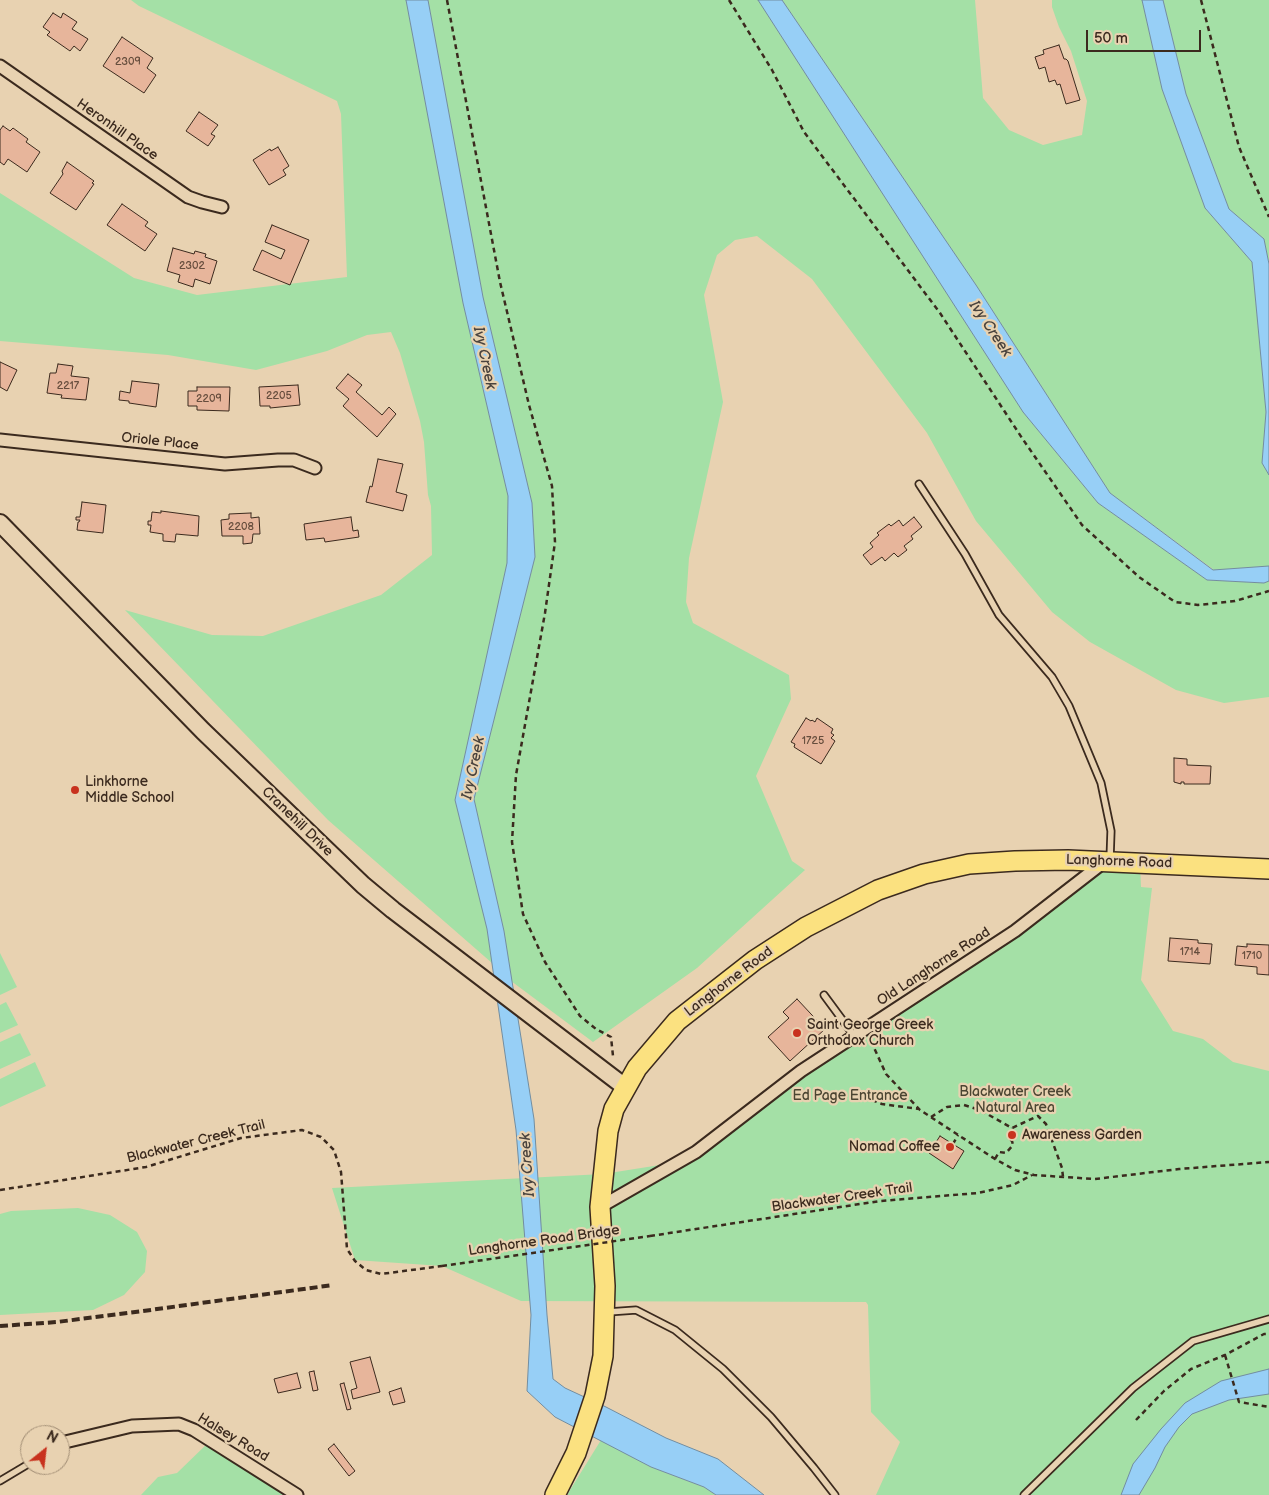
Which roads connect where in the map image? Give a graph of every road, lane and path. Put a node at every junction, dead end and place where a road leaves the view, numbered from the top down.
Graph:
1 (447, 0) edge
2 (728, 0) edge
3 (1201, 0) edge
4 (0, 66) edge
5 (222, 206) dead end
6 (1269, 217) edge
7 (0, 440) edge
8 (315, 468) dead end
9 (919, 484) dead end
10 (0, 523) edge
11 (1269, 591) edge
12 (1108, 861) junction
13 (1269, 869) edge
14 (824, 995) dead end
15 (865, 1030) junction
16 (855, 1037) junction
17 (612, 1056) dead end
18 (625, 1087) junction
19 (872, 1100) dead end
20 (920, 1110) junction
21 (931, 1117) junction
22 (1012, 1128) junction
23 (958, 1135) junction
24 (953, 1144) dead end
25 (995, 1159) junction
26 (1269, 1162) edge
27 (1034, 1174) junction
28 (1063, 1178) junction
29 (0, 1190) edge
30 (600, 1207) junction
31 (650, 1236) joint
32 (442, 1266) joint
33 (605, 1312) junction
34 (1269, 1319) edge
35 (1269, 1334) edge
36 (1224, 1355) junction
37 (1269, 1407) edge
38 (1136, 1420) dead end
39 (70, 1441) edge
40 (20, 1468) edge
41 (0, 1481) edge
42 (297, 1495) edge
43 (555, 1495) edge
44 (834, 1495) edge
45 (1024, 1495) edge

1 - 17 path
2 - 11 path
3 - 6 path
4 - 5 street, Heronhill Place
7 - 8 street, Oriole Place
9 - 12 lane
10 - 18 main road, Cranehill Drive
12 - 13 main road, Langhorne Road
12 - 15 street, Old Langhorne Road
12 - 18 main road, Langhorne Road
14 - 16 lane
15 - 16 street, Old Langhorne Road
15 - 20 path
16 - 30 street, Old Langhorne Road
18 - 30 main road, Langhorne Road
19 - 20 path
20 - 21 path
21 - 22 path
21 - 23 path
22 - 25 path
22 - 28 path
23 - 24 path
23 - 25 path
25 - 27 path
26 - 28 path
27 - 28 path
27 - 31 path, Blackwater Creek Trail
29 - 32 path, Blackwater Creek Trail
30 - 33 main road, Langhorne Road
31 - 32 path, Langhorne Road Bridge, bridge
33 - 43 main road, Langhorne Road
33 - 44 lane
34 - 45 lane
35 - 36 path
36 - 37 path
36 - 38 path
39 - 42 street, Halsey Road
40 - 41 lane

